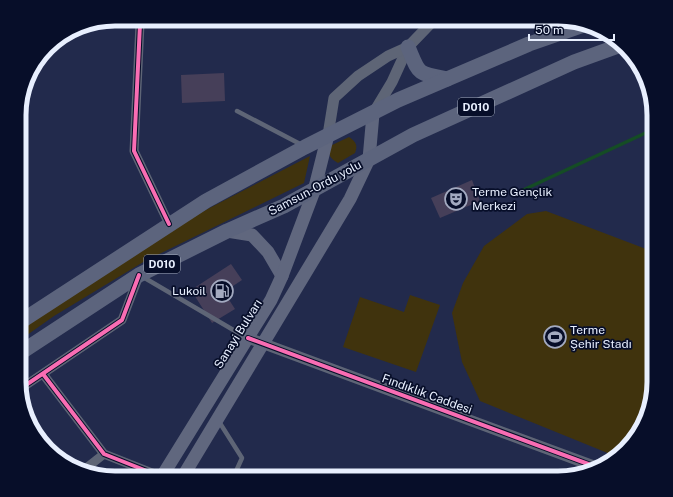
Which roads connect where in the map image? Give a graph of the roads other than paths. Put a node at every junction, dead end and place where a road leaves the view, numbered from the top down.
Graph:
1 (140, 26) edge
2 (428, 26) edge
3 (575, 28) edge
4 (408, 47) junction
5 (615, 47) edge
6 (447, 79) junction
7 (237, 111) dead end
8 (373, 114) junction
9 (328, 135) junction
10 (305, 147) junction
11 (369, 159) junction
12 (314, 191) junction
13 (169, 224) junction
14 (227, 232) junction
15 (139, 275) junction
16 (282, 276) junction
17 (26, 318) edge
18 (248, 338) junction
19 (263, 344) junction
20 (26, 349) edge
21 (43, 374) junction
22 (26, 386) edge
23 (218, 419) junction
24 (104, 454) junction
25 (590, 465) edge
26 (88, 467) edge
27 (144, 471) edge
28 (165, 471) edge
29 (186, 471) edge
30 (236, 471) edge

1 - 13 street
2 - 4 street
3 - 6 highway, D010
4 - 6 highway
4 - 8 street
4 - 9 street
5 - 11 highway, Samsun-Ordu yolu / D010
6 - 8 highway, D010
7 - 10 lane
8 - 9 highway, D010
8 - 11 main road
9 - 10 highway, D010
9 - 12 main road, Sanayi Bulvarı
10 - 13 highway, D010
11 - 12 highway, Samsun-Ordu yolu / D010
11 - 19 main road
12 - 14 highway, Samsun-Ordu yolu / D010
12 - 16 main road, Sanayi Bulvarı
13 - 17 highway, D010
14 - 15 highway, Samsun-Ordu yolu / D010
14 - 16 main road
15 - 18 lane
15 - 20 highway, Samsun-Ordu yolu / D010
15 - 21 street
16 - 18 main road, Sanayi Bulvarı
18 - 19 street, Fındıklık Caddesi
18 - 28 main road, Sanayi Bulvarı
19 - 23 main road
19 - 25 street, Fındıklık Caddesi
21 - 22 street
21 - 24 street
23 - 29 main road
23 - 30 lane
24 - 26 street
24 - 27 street

